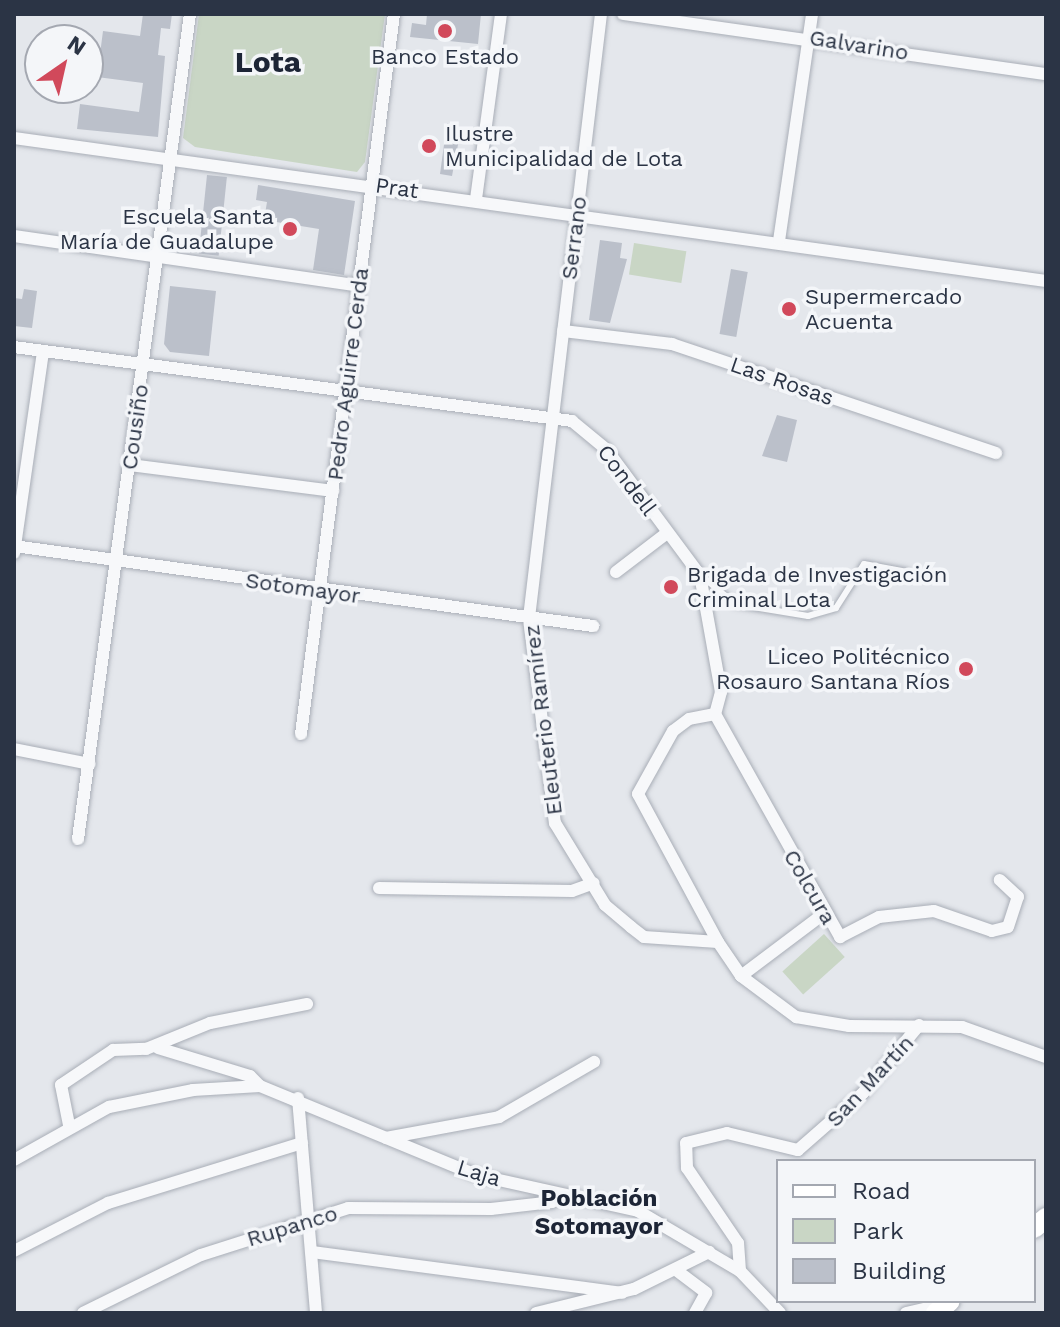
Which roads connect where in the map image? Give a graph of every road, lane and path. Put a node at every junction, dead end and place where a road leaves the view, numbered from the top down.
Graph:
1 (190, 14) edge
2 (394, 14) edge
3 (501, 14) edge
4 (601, 14) edge
5 (623, 14) edge
6 (812, 14) edge
7 (810, 38) junction
8 (1046, 74) edge
9 (14, 138) edge
10 (171, 158) junction
11 (372, 185) junction
12 (476, 199) junction
13 (577, 213) junction
14 (14, 236) edge
15 (779, 241) junction
16 (158, 257) junction
17 (1046, 281) edge
18 (359, 286) junction
19 (563, 331) junction
20 (14, 347) edge
21 (43, 351) junction
22 (144, 362) junction
23 (346, 387) junction
24 (553, 415) junction
25 (996, 453) dead end
26 (130, 465) junction
27 (333, 491) junction
28 (667, 533) junction
29 (14, 546) edge
30 (14, 554) edge
31 (117, 561) junction
32 (616, 572) dead end
33 (907, 572) dead end
34 (700, 575) junction
35 (320, 590) junction
36 (529, 618) junction
37 (593, 626) dead end
38 (715, 714) junction
39 (301, 734) dead end
40 (14, 749) edge
41 (90, 764) junction
42 (78, 839) dead end
43 (1000, 880) dead end
44 (594, 883) junction
45 (379, 888) dead end
46 (822, 915) junction
47 (718, 942) junction
48 (741, 976) junction
49 (307, 1004) dead end
50 (919, 1025) junction
51 (146, 1049) junction
52 (1046, 1057) edge
53 (594, 1062) dead end
54 (260, 1086) junction
55 (298, 1098) junction
56 (69, 1125) junction
57 (386, 1138) junction
58 (302, 1143) junction
59 (14, 1160) edge
60 (561, 1195) junction
61 (308, 1218) junction
62 (14, 1251) edge
63 (312, 1252) junction
64 (709, 1252) junction
65 (676, 1270) junction
66 (740, 1271) junction
67 (622, 1293) junction
68 (944, 1306) edge
69 (83, 1313) edge
70 (316, 1313) edge
71 (536, 1313) edge
72 (695, 1313) edge
73 (780, 1313) edge
74 (906, 1313) edge

1 - 10 street, Cousiño
2 - 11 street, Pedro Aguirre Cerda
3 - 12 street
4 - 13 street, Serrano
5 - 7 street, Galvarino
6 - 7 street
7 - 8 street, Galvarino
7 - 15 street
9 - 10 street, Prat
10 - 11 street, Prat
10 - 16 street, Cousiño
11 - 12 street, Prat
11 - 18 street, Pedro Aguirre Cerda
12 - 13 street, Prat
13 - 15 street, Prat
13 - 19 street, Serrano
14 - 16 street
15 - 17 street, Prat
16 - 18 street
16 - 22 street, Cousiño
18 - 23 street, Pedro Aguirre Cerda
19 - 24 street, Serrano
19 - 25 street, Las Rosas
20 - 21 street, Condell
21 - 22 street, Condell
21 - 29 street
22 - 23 street, Condell
22 - 26 street, Cousiño
23 - 24 street, Condell
23 - 27 street, Pedro Aguirre Cerda
24 - 28 street, Condell
24 - 36 street, Eleuterio Ramírez
26 - 27 street
26 - 31 street, Cousiño
27 - 35 street, Pedro Aguirre Cerda
28 - 32 street
28 - 34 street, Condell
29 - 30 street
29 - 31 street, Sotomayor
31 - 35 street, Sotomayor
31 - 41 street, Cousiño
33 - 34 lane
34 - 38 street, Condell
35 - 36 street, Sotomayor
35 - 39 street, Pedro Aguirre Cerda
36 - 37 street, Sotomayor
36 - 44 street, Eleuterio Ramírez
38 - 46 street, Colcura
38 - 47 street
40 - 41 street
41 - 42 street, Cousiño
43 - 46 street, Colcura
44 - 45 street
44 - 47 street, Eleuterio Ramírez
46 - 48 street
47 - 48 street
48 - 50 street
49 - 51 street
50 - 52 street
50 - 66 street, San Martín
51 - 54 street
51 - 56 street
53 - 57 street
54 - 55 street, Laja
54 - 56 street
55 - 57 street, Laja
55 - 58 street
56 - 59 street
57 - 60 street, Laja
58 - 61 street
58 - 62 street
60 - 61 street, Rupanco
60 - 64 street, Laja
61 - 63 street
61 - 69 street, Rupanco
63 - 67 street
63 - 70 street
64 - 65 street
64 - 66 street, Laja
65 - 67 street
65 - 72 street
66 - 73 street, Laja
67 - 71 street
68 - 74 street

